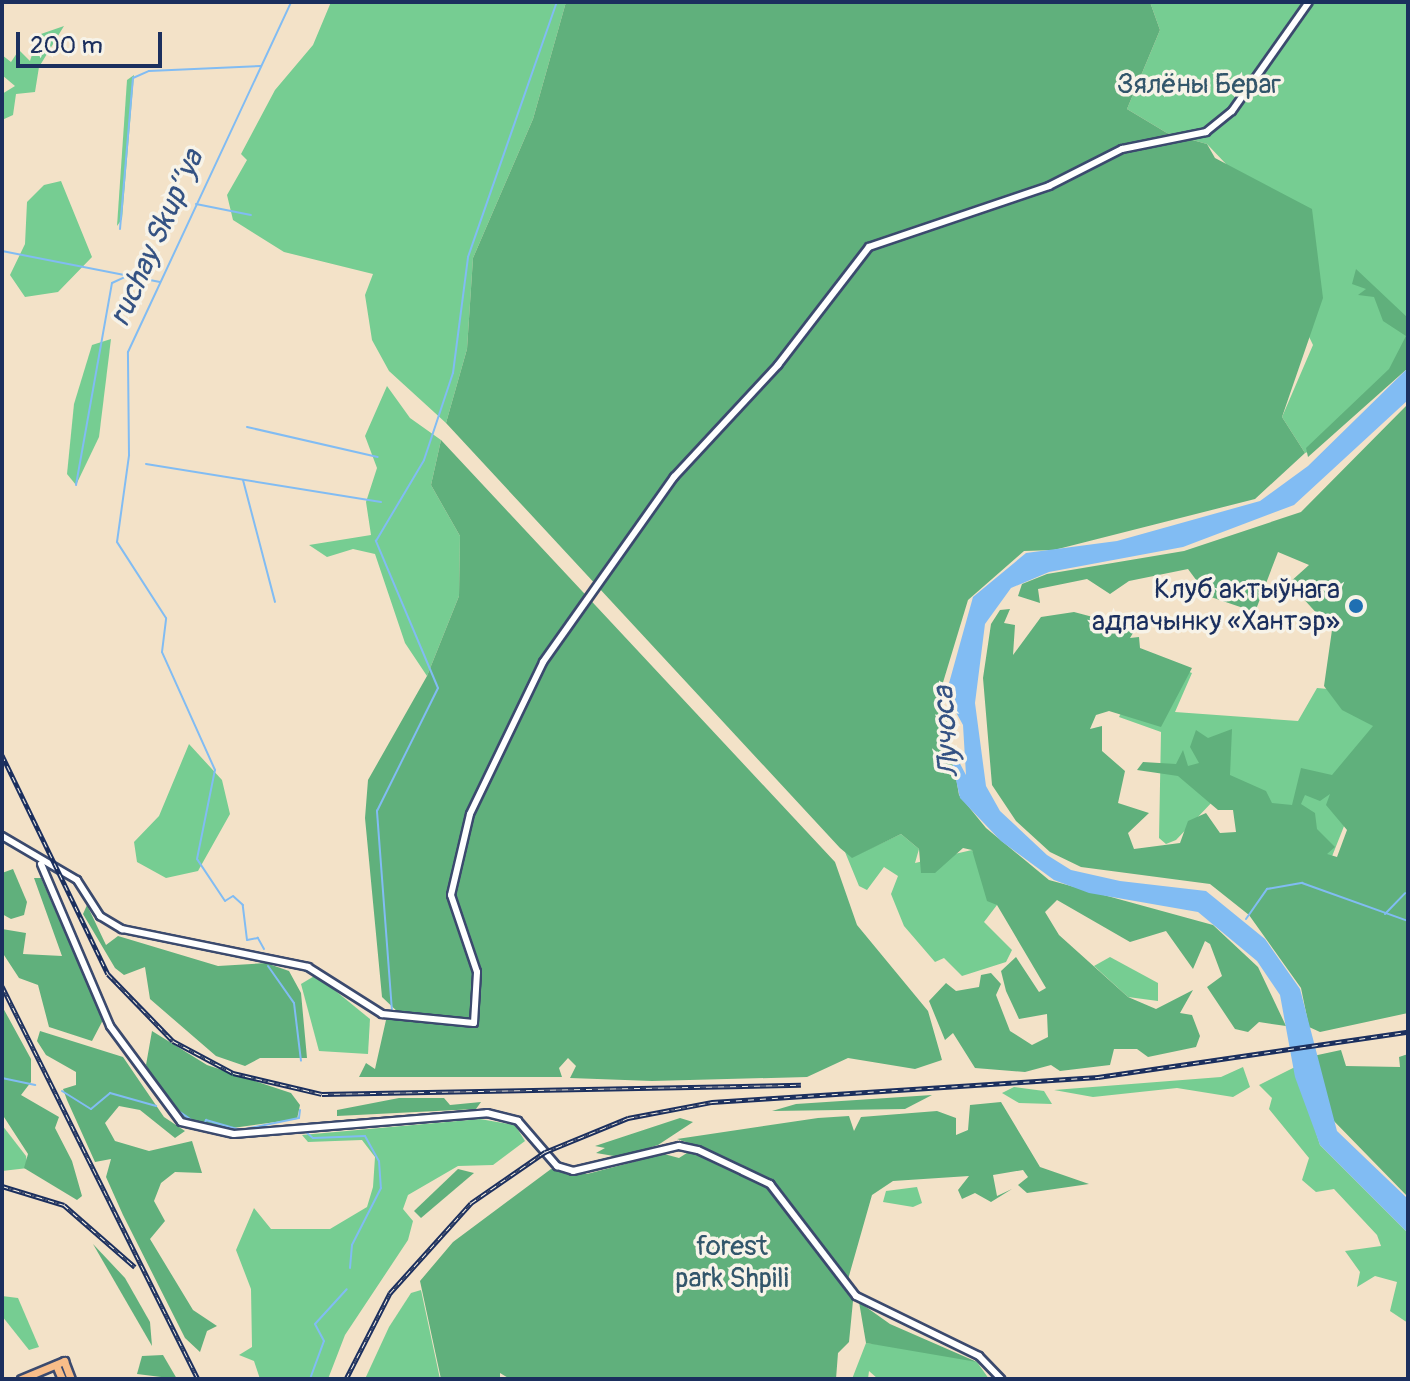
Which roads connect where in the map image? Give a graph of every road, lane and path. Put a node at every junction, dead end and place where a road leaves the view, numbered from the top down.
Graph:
1 (1309, 2) edge
2 (2, 836) edge
3 (41, 864) junction
4 (60, 1363) junction
5 (21, 1379) edge
6 (62, 1379) edge
7 (71, 1379) edge
8 (1001, 1379) edge

1 - 3 street
2 - 3 street
3 - 8 street
4 - 5 main road
4 - 6 main road
4 - 7 main road

